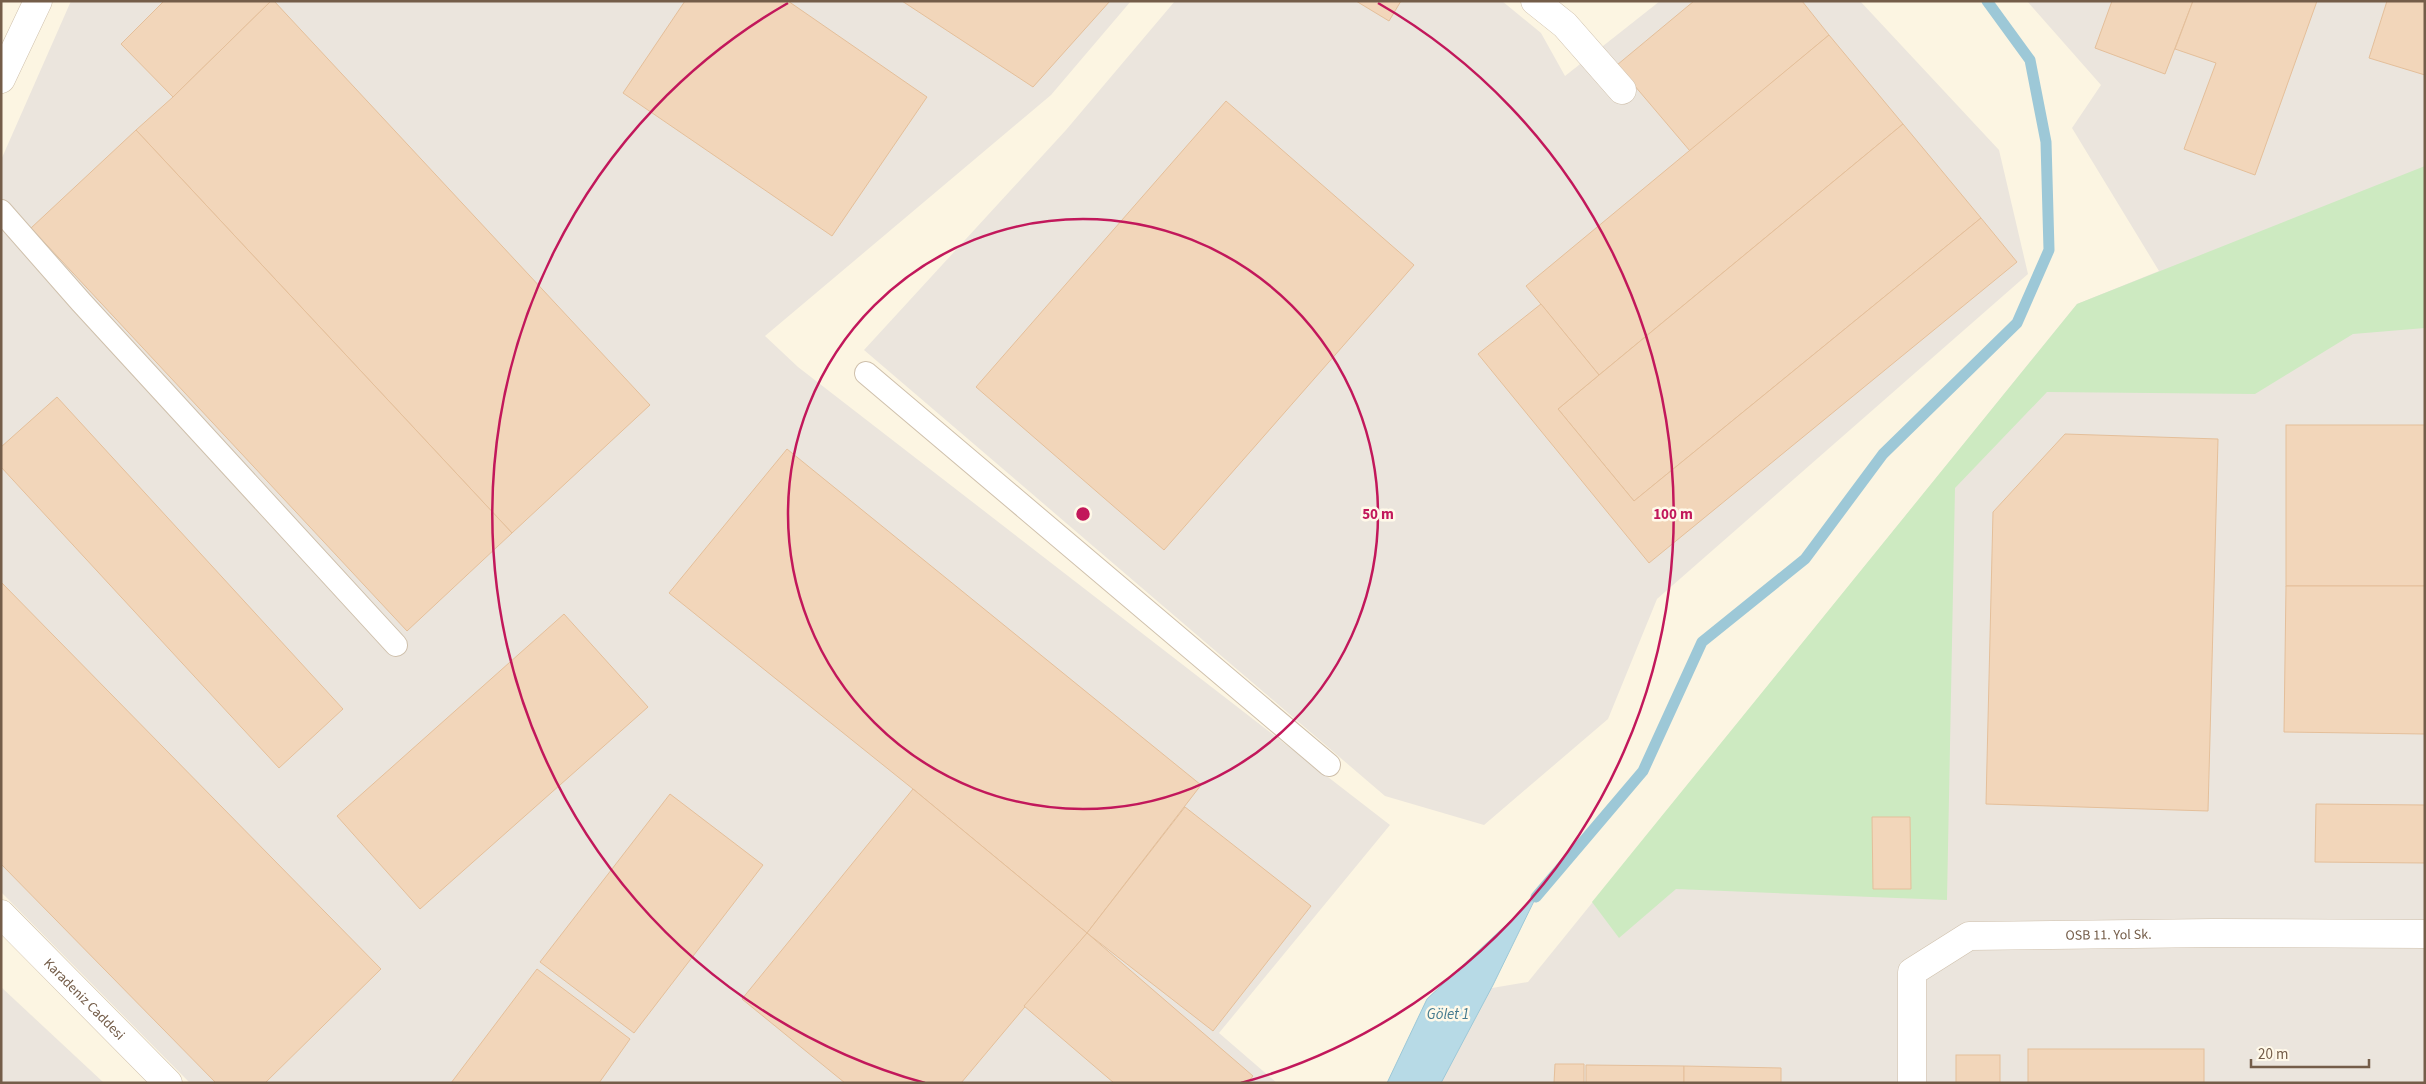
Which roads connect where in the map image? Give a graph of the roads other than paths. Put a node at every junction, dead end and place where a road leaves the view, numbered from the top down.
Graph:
1 (38, 1) edge
2 (1535, 1) edge
3 (1, 79) edge
4 (1622, 90) dead end
5 (1, 211) edge
6 (866, 373) dead end
7 (396, 645) dead end
8 (1329, 765) dead end
9 (1, 914) edge
10 (2425, 934) edge
11 (168, 1083) edge
12 (1912, 1083) edge

1 - 3 street
2 - 4 street
5 - 7 lane
6 - 8 lane
9 - 11 street, Karadeniz Caddesi
10 - 12 street, OSB 11. Yol Sk.

